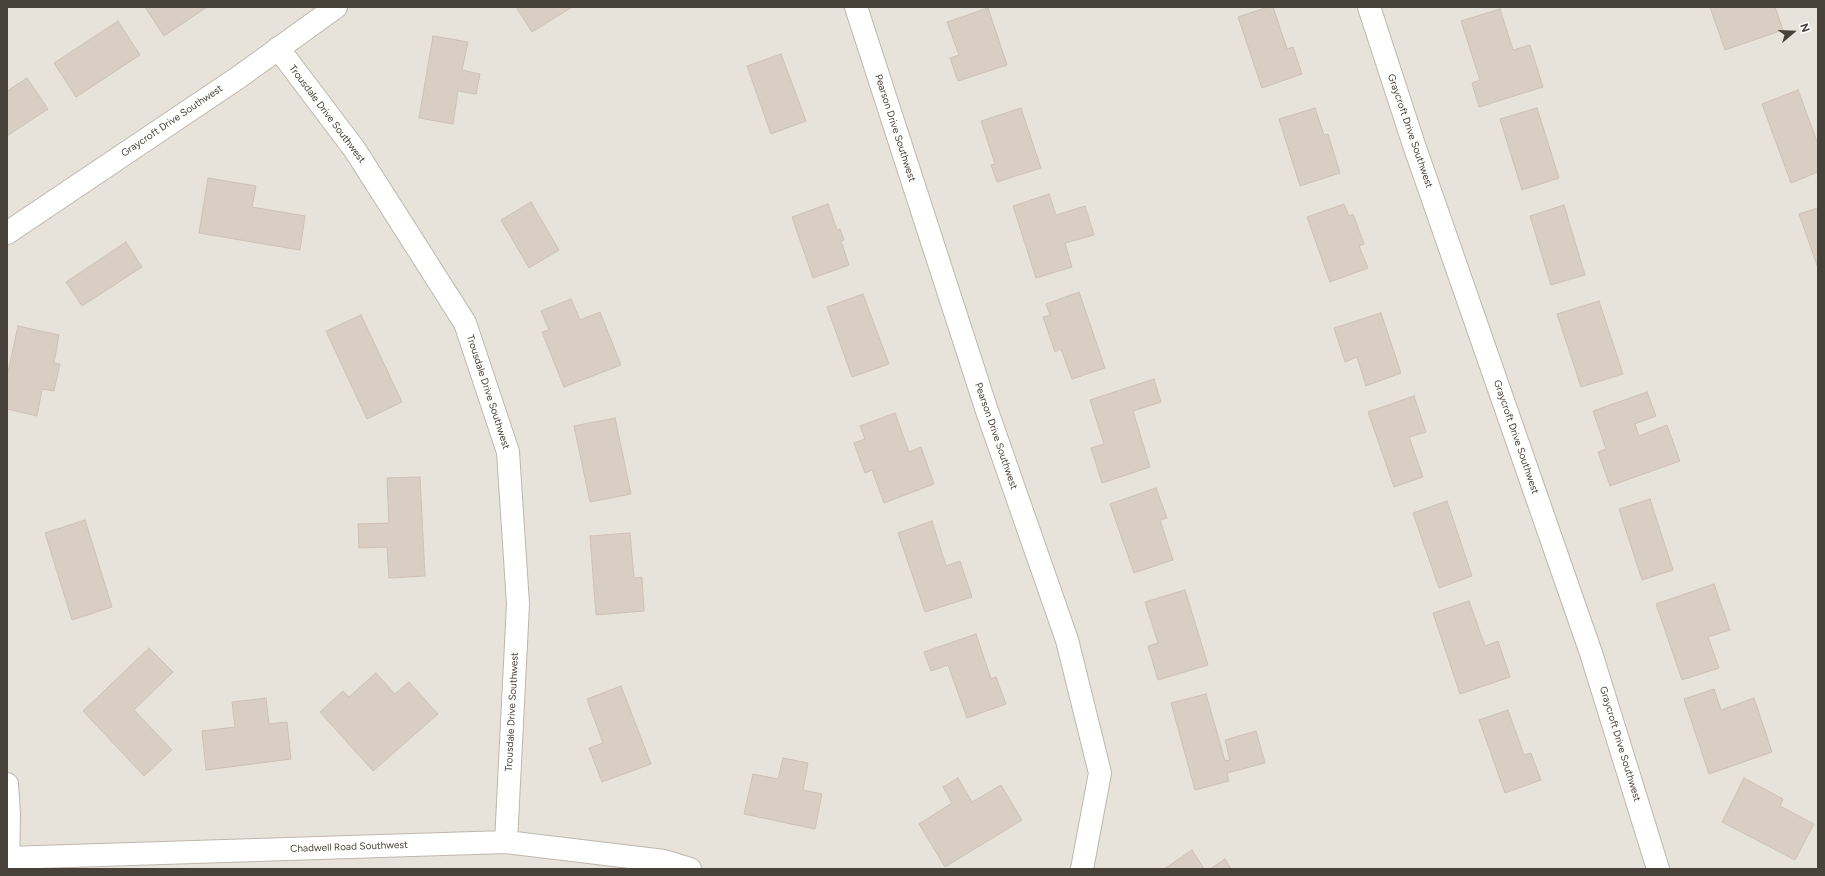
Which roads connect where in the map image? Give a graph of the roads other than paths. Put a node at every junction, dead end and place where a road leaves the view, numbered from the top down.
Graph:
1 (336, 7) edge
2 (856, 7) edge
3 (1369, 7) edge
4 (278, 48) junction
5 (7, 233) edge
6 (7, 784) edge
7 (506, 842) junction
8 (8, 861) edge
9 (690, 869) edge
10 (1082, 869) edge
11 (1658, 869) edge

1 - 4 street, Graycroft Drive Southwest
2 - 10 street, Pearson Drive Southwest
3 - 11 street, Graycroft Drive Southwest
4 - 5 street, Graycroft Drive Southwest
4 - 7 street, Trousdale Drive Southwest
6 - 8 street
7 - 8 street, Chadwell Road Southwest
7 - 9 street, Chadwell Road Southwest

